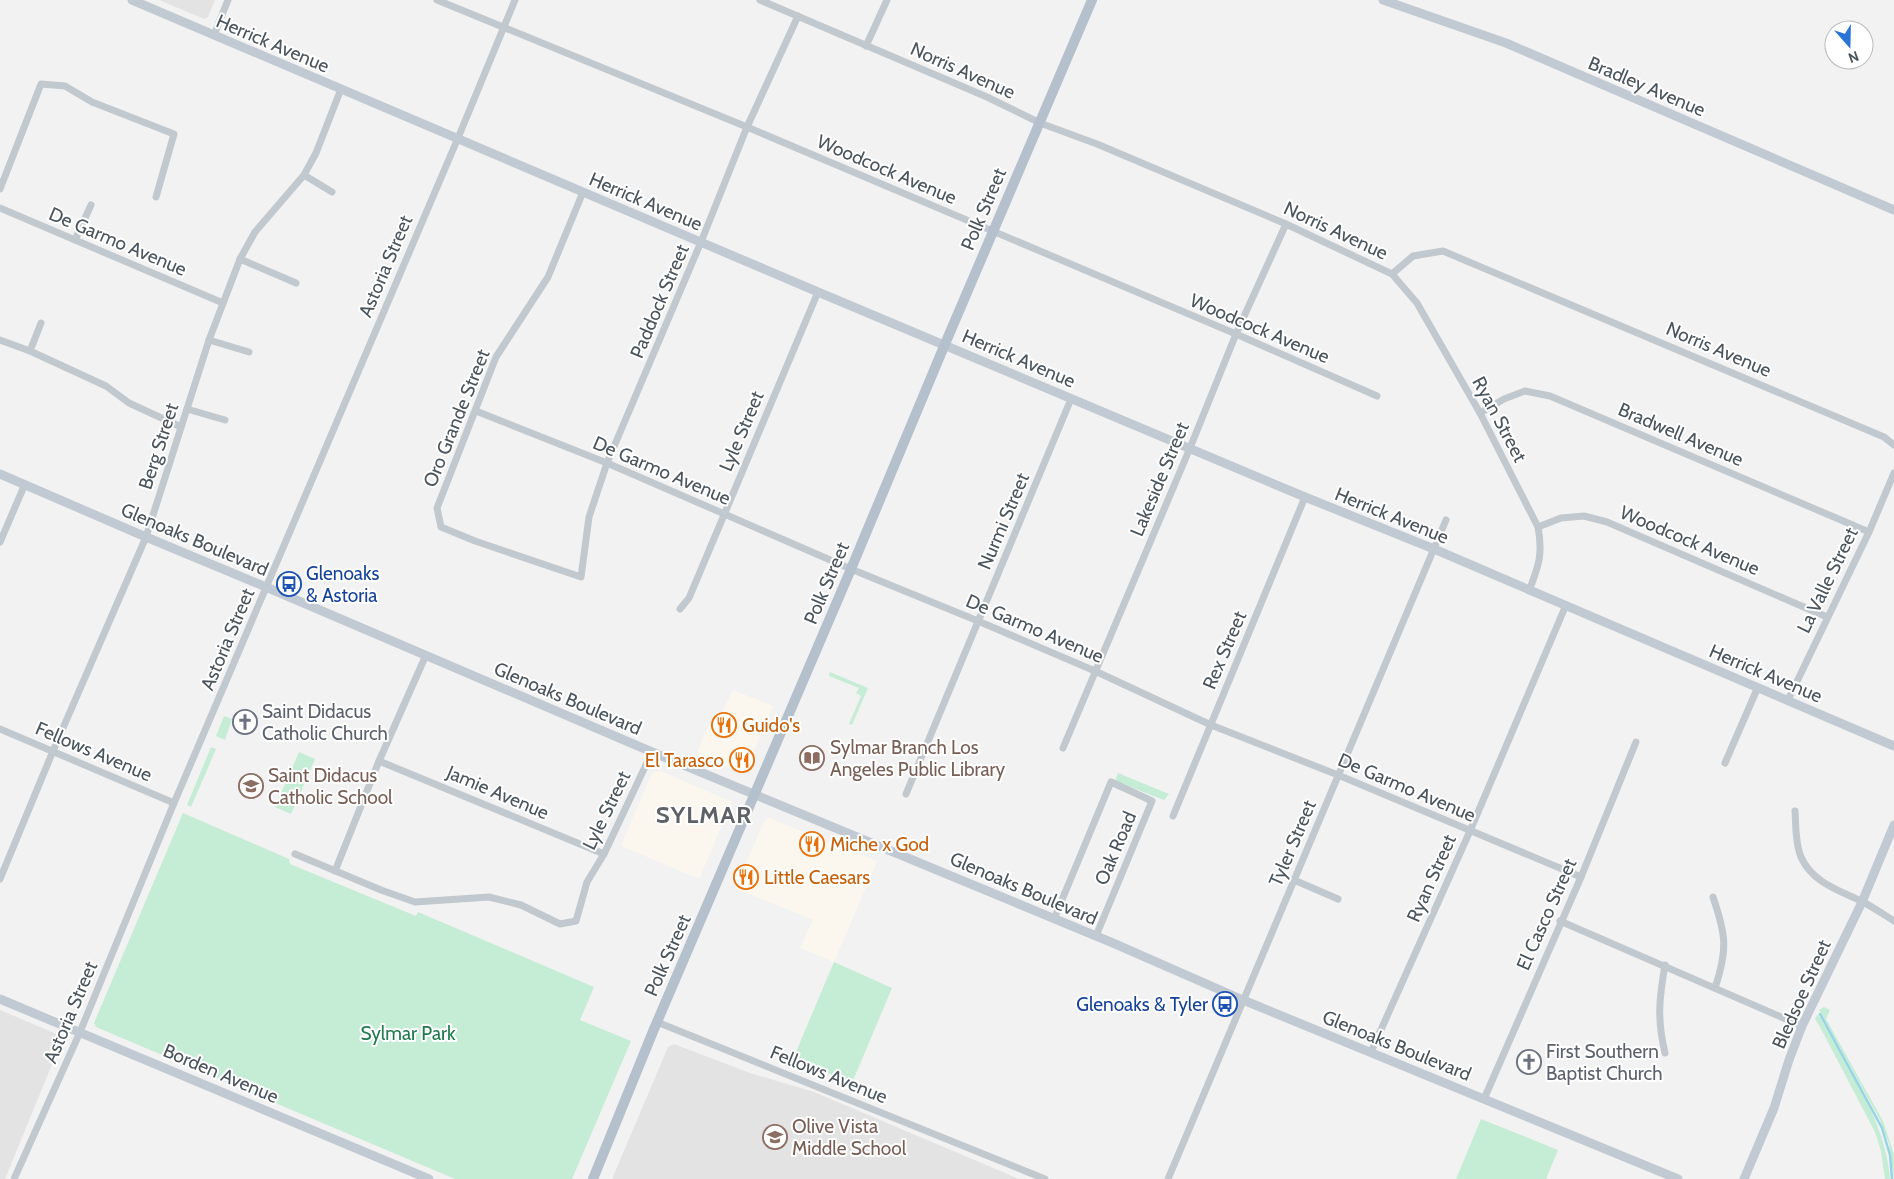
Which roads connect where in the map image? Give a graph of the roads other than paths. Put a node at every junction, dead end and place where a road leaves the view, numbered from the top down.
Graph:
1 (132, 0) edge
2 (228, 0) edge
3 (438, 0) edge
4 (514, 0) edge
5 (886, 0) edge
6 (1092, 0) edge
7 (1383, 0) edge
8 (764, 1) edge
9 (798, 16) junction
10 (504, 26) junction
11 (214, 35) junction
12 (866, 46) junction
13 (341, 89) junction
14 (1040, 123) junction
15 (747, 127) junction
16 (458, 138) junction
17 (304, 175) junction
18 (0, 189) edge
19 (332, 192) dead end
20 (584, 192) junction
21 (156, 198) dead end
22 (90, 206) dead end
23 (0, 208) edge
24 (1894, 210) edge
25 (1286, 224) junction
26 (992, 232) junction
27 (75, 240) junction
28 (701, 242) junction
29 (240, 259) junction
30 (1392, 274) junction
31 (296, 283) dead end
32 (818, 292) junction
33 (223, 303) junction
34 (41, 323) dead end
35 (1236, 334) junction
36 (0, 340) edge
37 (209, 340) junction
38 (945, 344) junction
39 (30, 351) junction
40 (249, 352) dead end
41 (1377, 396) dead end
42 (1071, 399) junction
43 (188, 409) junction
44 (476, 411) junction
45 (1480, 414) junction
46 (225, 420) dead end
47 (181, 427) junction
48 (1894, 445) edge
49 (1190, 448) junction
50 (607, 463) junction
51 (1894, 473) edge
52 (0, 474) edge
53 (25, 484) junction
54 (1305, 497) junction
55 (724, 513) junction
56 (1446, 520) dead end
57 (1538, 527) junction
58 (1869, 532) junction
59 (146, 537) junction
60 (0, 542) edge
61 (1434, 549) junction
62 (851, 569) junction
63 (581, 577) joint
64 (266, 587) junction
65 (1529, 591) junction
66 (1566, 606) junction
67 (680, 609) dead end
68 (1827, 617) junction
69 (978, 621) junction
70 (426, 655) junction
71 (1095, 671) junction
72 (1758, 687) junction
73 (1788, 700) junction
74 (1211, 725) junction
75 (0, 729) edge
76 (1636, 742) dead end
77 (1894, 746) edge
78 (1063, 748) dead end
79 (54, 751) junction
80 (652, 752) junction
81 (380, 760) junction
82 (1725, 762) dead end
83 (1338, 775) junction
84 (754, 793) junction
85 (906, 794) dead end
86 (174, 803) junction
87 (1795, 811) dead end
88 (1173, 816) dead end
89 (1894, 825) edge
90 (1470, 831) junction
91 (294, 854) dead end
92 (604, 854) junction
93 (336, 871) junction
94 (1581, 877) junction
95 (0, 879) edge
96 (1294, 880) junction
97 (1713, 897) dead end
98 (1338, 898) dead end
99 (1862, 902) junction
100 (1054, 918) junction
101 (1560, 921) junction
102 (1894, 921) edge
103 (1096, 936) junction
104 (1665, 965) junction
105 (1715, 988) junction
106 (0, 999) edge
107 (1243, 1000) junction
108 (657, 1022) junction
109 (1802, 1026) junction
110 (80, 1032) junction
111 (1371, 1052) junction
112 (1665, 1053) dead end
113 (1484, 1098) junction
114 (14, 1179) edge
115 (429, 1179) edge
116 (593, 1179) edge
117 (1045, 1179) edge
118 (1168, 1179) edge
119 (1678, 1179) edge
120 (1744, 1179) edge

1 - 11 street, Herrick Avenue
2 - 11 street
3 - 10 street, Woodcock Avenue
4 - 10 street, Astoria Street
5 - 12 street
6 - 14 main road, Polk Street
7 - 24 street, Bradley Avenue
8 - 9 street, Norris Avenue
9 - 12 street, Norris Avenue
9 - 15 street, Paddock Street
10 - 15 street, Woodcock Avenue
10 - 16 street, Astoria Street
11 - 13 street, Herrick Avenue
12 - 14 street, Norris Avenue
13 - 16 street, Herrick Avenue
13 - 17 street, Berg Street
14 - 25 street, Norris Avenue
14 - 26 main road, Polk Street
15 - 26 street, Woodcock Avenue
15 - 28 street, Paddock Street
16 - 20 street, Herrick Avenue
16 - 64 street, Astoria Street
17 - 19 street
17 - 29 street, Berg Street
18 - 21 street
20 - 28 street, Herrick Avenue
20 - 44 street, Oro Grande Street
22 - 27 street
23 - 27 street, De Garmo Avenue
25 - 30 street, Norris Avenue
25 - 35 street, Lakeside Street
26 - 35 street, Woodcock Avenue
26 - 38 main road, Polk Street
27 - 33 street, De Garmo Avenue
28 - 32 street, Herrick Avenue
28 - 50 street, Paddock Street
29 - 31 street
29 - 33 street, Berg Street
30 - 45 street, Ryan Street
30 - 48 street, Norris Avenue
32 - 38 street, Herrick Avenue
32 - 55 street, Lyle Street
33 - 37 street, Berg Street
34 - 39 street
35 - 41 street, Woodcock Avenue
35 - 49 street, Lakeside Street
36 - 39 street
37 - 40 street
37 - 43 street, Berg Street
38 - 42 street, Herrick Avenue
38 - 62 main road, Polk Street
39 - 47 street
42 - 49 street, Herrick Avenue
42 - 69 street, Nurmi Street
43 - 46 street
43 - 47 street, Berg Street
44 - 50 street, De Garmo Avenue
44 - 63 street, Oro Grande Street
45 - 57 street, Ryan Street
45 - 58 street, Bradwell Avenue
47 - 59 street, Berg Street
49 - 54 street, Herrick Avenue
49 - 71 street, Lakeside Street
50 - 55 street, De Garmo Avenue
50 - 63 street, Paddock Street
51 - 58 street, La Valle Street
52 - 53 street, Glenoaks Boulevard
53 - 59 street, Glenoaks Boulevard
53 - 60 street
54 - 61 street, Herrick Avenue
54 - 74 street, Rex Street
55 - 62 street, De Garmo Avenue
55 - 67 street, Lyle Street
56 - 61 street, Tyler Street
57 - 65 street, Ryan Street
57 - 68 street, Woodcock Avenue
58 - 68 street, La Valle Street
59 - 64 street, Glenoaks Boulevard
59 - 79 street, Berg Street
61 - 65 street, Herrick Avenue
61 - 83 street, Tyler Street
62 - 69 street, De Garmo Avenue
62 - 84 main road, Polk Street
64 - 70 street, Glenoaks Boulevard
64 - 86 street, Astoria Street
65 - 66 street, Herrick Avenue
66 - 72 street, Herrick Avenue
66 - 90 street, Ryan Street
68 - 73 street, La Valle Street
69 - 71 street, De Garmo Avenue
69 - 85 street, Nurmi Street
70 - 80 street, Glenoaks Boulevard
70 - 81 street
71 - 74 street, De Garmo Avenue
71 - 78 street, Lakeside Street
72 - 73 street, Herrick Avenue
72 - 82 street
73 - 77 street, Herrick Avenue
74 - 83 street, De Garmo Avenue
74 - 88 street, Rex Street
75 - 79 street, Fellows Avenue
76 - 94 street, El Casco Street
79 - 86 street, Fellows Avenue
79 - 95 street, Berg Street
80 - 84 street, Glenoaks Boulevard
80 - 92 street, Lyle Street
81 - 92 street, Jamie Avenue
81 - 93 street
83 - 90 street, De Garmo Avenue
83 - 96 street, Tyler Street
84 - 100 street, Glenoaks Boulevard
84 - 108 main road, Polk Street
86 - 110 street, Astoria Street
87 - 99 street
89 - 99 street, Bledsoe Street
90 - 94 street, De Garmo Avenue
90 - 111 street, Ryan Street
91 - 93 street
92 - 93 street, Lyle Street
94 - 101 street, El Casco Street
96 - 98 street
96 - 107 street, Tyler Street
97 - 105 street
99 - 102 street
99 - 109 street, Bledsoe Street
100 - 103 street, Glenoaks Boulevard
100 - 103 street, Oak Road
101 - 104 street
101 - 113 street, El Casco Street
103 - 107 street, Glenoaks Boulevard
104 - 105 street
104 - 112 street
105 - 109 street
106 - 110 street, Borden Avenue
107 - 111 street, Glenoaks Boulevard
107 - 118 street, Tyler Street
108 - 116 main road, Polk Street
108 - 117 street, Fellows Avenue
109 - 120 street, Bledsoe Street
110 - 114 street, Astoria Street
110 - 115 street, Borden Avenue
111 - 113 street, Glenoaks Boulevard
113 - 119 street, Glenoaks Boulevard

